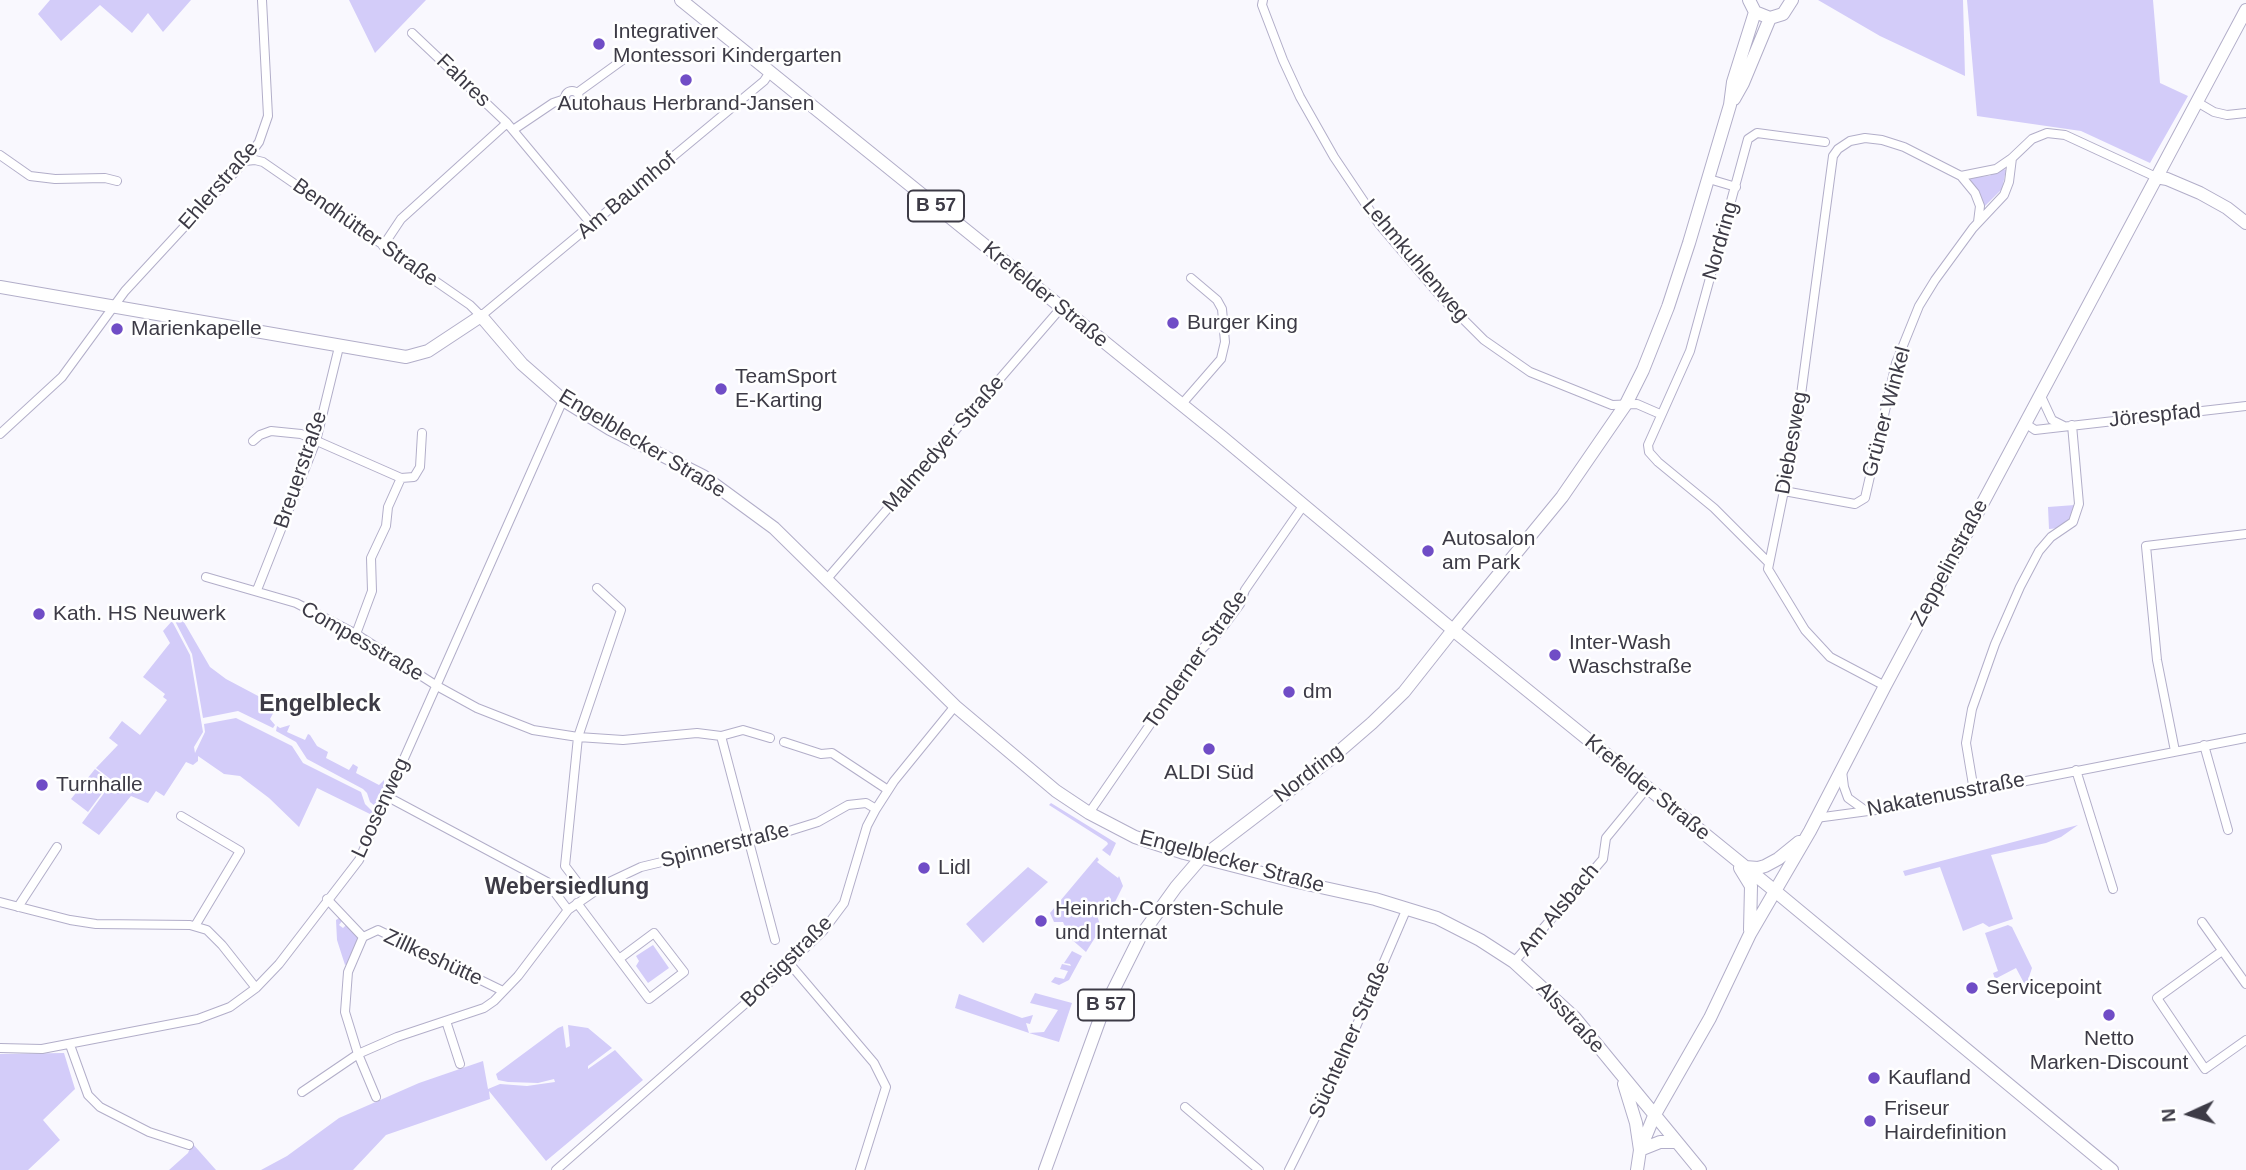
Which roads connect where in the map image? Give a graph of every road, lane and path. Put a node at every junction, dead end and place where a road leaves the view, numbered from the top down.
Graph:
1 (262, 0) edge
2 (681, 0) edge
3 (1263, 0) edge
4 (1749, 0) edge
5 (1792, 0) edge
6 (2246, 10) edge
7 (1755, 12) junction
8 (1770, 18) junction
9 (412, 33) dead end
10 (624, 60) dead end
11 (770, 72) junction
12 (2197, 102) junction
13 (1730, 106) junction
14 (2246, 113) edge
15 (510, 127) junction
16 (1825, 142) dead end
17 (0, 155) edge
18 (2012, 158) junction
19 (245, 161) junction
20 (1961, 176) junction
21 (2156, 177) junction
22 (1709, 179) junction
23 (117, 181) dead end
24 (1736, 187) junction
25 (1978, 222) junction
26 (2246, 223) edge
27 (592, 225) junction
28 (383, 246) junction
29 (1191, 278) dead end
30 (0, 287) edge
31 (114, 307) junction
32 (1061, 308) junction
33 (481, 316) junction
34 (339, 348) junction
35 (2040, 394) junction
36 (563, 400) junction
37 (1626, 404) junction
38 (1181, 405) junction
39 (2246, 405) edge
40 (1660, 414) junction
41 (2025, 423) junction
42 (2068, 425) junction
43 (422, 433) dead end
44 (0, 434) edge
45 (253, 441) dead end
46 (316, 441) junction
47 (401, 478) junction
48 (1784, 491) junction
49 (1303, 506) junction
50 (2246, 534) edge
51 (1768, 562) junction
52 (206, 577) dead end
53 (826, 579) junction
54 (597, 589) dead end
55 (257, 590) junction
56 (1454, 630) junction
57 (356, 634) junction
58 (1885, 686) junction
59 (437, 687) junction
60 (955, 706) junction
61 (721, 736) junction
62 (578, 737) junction
63 (770, 738) dead end
64 (2246, 738) edge
65 (784, 742) dead end
66 (2204, 745) junction
67 (2175, 751) junction
68 (1842, 767) junction
69 (2076, 770) junction
70 (1647, 788) junction
71 (888, 790) junction
72 (1975, 791) junction
73 (388, 797) junction
74 (876, 809) junction
75 (1866, 811) junction
76 (1089, 813) junction
77 (181, 816) dead end
78 (1816, 818) junction
79 (2228, 830) dead end
80 (1810, 831) junction
81 (750, 839) junction
82 (57, 846) dead end
83 (1201, 858) junction
84 (1740, 864) junction
85 (2113, 889) dead end
86 (1775, 891) junction
87 (587, 895) junction
88 (327, 900) junction
89 (0, 902) edge
90 (577, 903) junction
91 (18, 907) junction
92 (1407, 908) junction
93 (568, 910) junction
94 (2202, 922) dead end
95 (195, 926) junction
96 (1750, 934) junction
97 (363, 937) junction
98 (775, 940) dead end
99 (2222, 951) junction
100 (619, 958) junction
101 (1514, 962) junction
102 (789, 963) junction
103 (518, 976) joint
104 (2246, 984) edge
105 (256, 988) junction
106 (503, 991) junction
107 (446, 1021) junction
108 (2246, 1040) edge
109 (70, 1045) junction
110 (0, 1048) edge
111 (358, 1054) junction
112 (460, 1064) dead end
113 (1622, 1077) junction
114 (302, 1092) dead end
115 (376, 1097) dead end
116 (1185, 1107) dead end
117 (1654, 1116) junction
118 (1675, 1142) junction
119 (189, 1145) dead end
120 (1640, 1150) junction
121 (556, 1170) edge
122 (860, 1170) edge
123 (1045, 1170) edge
124 (1259, 1170) edge
125 (1289, 1170) edge
126 (1637, 1170) edge
127 (1700, 1170) edge
128 (2112, 1170) edge

1 - 19 street, Ehlerstraße
2 - 11 street, Krefelder Straße / B 57
3 - 37 street, Lehmkuhlenweg
4 - 7 street
5 - 8 street
6 - 12 street, Zeppelinstraße
7 - 8 street
7 - 13 street, Nordring
8 - 13 street, Nordring
9 - 15 street, Fahres
10 - 15 street
11 - 27 street, Am Baumhof
11 - 32 street, Krefelder Straße / B 57
12 - 14 street
12 - 21 street, Zeppelinstraße
13 - 22 street, Nordring
15 - 27 street, Fahres
15 - 28 street
16 - 24 street, Nordring
17 - 23 street
18 - 20 street
18 - 21 street
18 - 25 street, Grüner Winkel
19 - 28 street, Bendhütter Straße
19 - 31 street, Ehlerstraße
20 - 25 street
20 - 48 street, Diebesweg
21 - 26 street
21 - 35 street, Zeppelinstraße
22 - 24 street
22 - 37 street, Nordring
24 - 40 street, Nordring
25 - 48 street, Grüner Winkel
27 - 33 street, Am Baumhof
28 - 33 street, Bendhütter Straße
29 - 38 street
30 - 31 street
31 - 34 street
31 - 44 street, Ehlerstraße
32 - 38 street, Krefelder Straße / B 57
32 - 53 street, Malmedyer Straße
33 - 34 street
33 - 36 street, Engelblecker Straße
34 - 46 street, Breuerstraße
35 - 41 street, Zeppelinstraße
35 - 42 street
36 - 53 street, Engelblecker Straße
36 - 59 street, Loosenweg
37 - 40 street
37 - 56 street, Nordring
38 - 49 street, Krefelder Straße / B 57
39 - 42 street, Jörespfad
40 - 51 street, Nordring
41 - 42 street, Jörespfad
41 - 58 street, Zeppelinstraße
42 - 72 street
43 - 47 street
45 - 46 street
46 - 47 street
46 - 55 street, Breuerstraße
47 - 57 street
48 - 51 street, Diebesweg
49 - 56 street, Krefelder Straße / B 57
49 - 76 street, Tonderner Straße
50 - 67 street
51 - 58 street
52 - 55 street, Compesstraße
53 - 60 street, Engelblecker Straße
54 - 62 street
55 - 57 street, Compesstraße
56 - 70 street, Krefelder Straße
56 - 83 street, Nordring / B 57
57 - 59 street, Compesstraße
58 - 68 street, Zeppelinstraße
59 - 62 street, Compesstraße
59 - 73 street, Loosenweg
60 - 71 street, Borsigstraße
60 - 76 street, Engelblecker Straße
61 - 62 street, Compesstraße
61 - 63 street, Compesstraße
61 - 81 street
62 - 87 street
64 - 66 street, Nakatenusstraße
65 - 71 street
66 - 67 street, Nakatenusstraße
66 - 79 street
67 - 69 street, Nakatenusstraße
68 - 75 street
68 - 78 street, Zeppelinstraße
69 - 72 street, Nakatenusstraße
69 - 85 street
70 - 84 street, Krefelder Straße
70 - 101 street, Am Alsbach
71 - 74 street, Borsigstraße
72 - 75 street, Nakatenusstraße
73 - 88 street, Loosenweg
73 - 93 street
74 - 81 street, Spinnerstraße
74 - 102 street, Borsigstraße
75 - 78 street, Nakatenusstraße
76 - 83 street, Engelblecker Straße
77 - 95 street
78 - 80 street, Zeppelinstraße
80 - 84 street
80 - 86 street, Zeppelinstraße
81 - 87 street, Spinnerstraße
81 - 98 street
82 - 91 street
83 - 92 street, Engelblecker Straße
83 - 123 street, Nordring / B 57
84 - 86 street, Krefelder Straße
84 - 96 street
86 - 96 street, Zeppelinstraße
86 - 128 street, Krefelder Straße
87 - 90 street, Spinnerstraße
88 - 97 street, Zillkeshütte
88 - 105 street, Loosenweg
89 - 91 street
90 - 93 street, Spinnerstraße
90 - 100 street
91 - 95 street
92 - 101 street, Alsstraße
92 - 125 street, Süchtelner Straße
93 - 103 street, Spinnerstraße
94 - 99 street
95 - 105 street
96 - 117 street, Zeppelinstraße
97 - 106 street, Zillkeshütte
97 - 111 street, Zillkeshütte
99 - 104 street
99 - 108 street
100 - 100 street
101 - 113 street, Alsstraße
102 - 121 street, Borsigstraße
102 - 122 street
103 - 106 street, Zillkeshütte
105 - 109 street, Loosenweg
106 - 107 street, Zillkeshütte
107 - 111 street, Zillkeshütte
107 - 112 street
109 - 110 street, Loosenweg
109 - 119 street
111 - 114 street, Zillkeshütte
111 - 115 street, Zillkeshütte
113 - 117 street, Alsstraße
113 - 120 street
116 - 124 street
117 - 118 street, Alsstraße
117 - 120 street, Zeppelinstraße
118 - 120 street
118 - 127 street, Alsstraße
120 - 126 street

